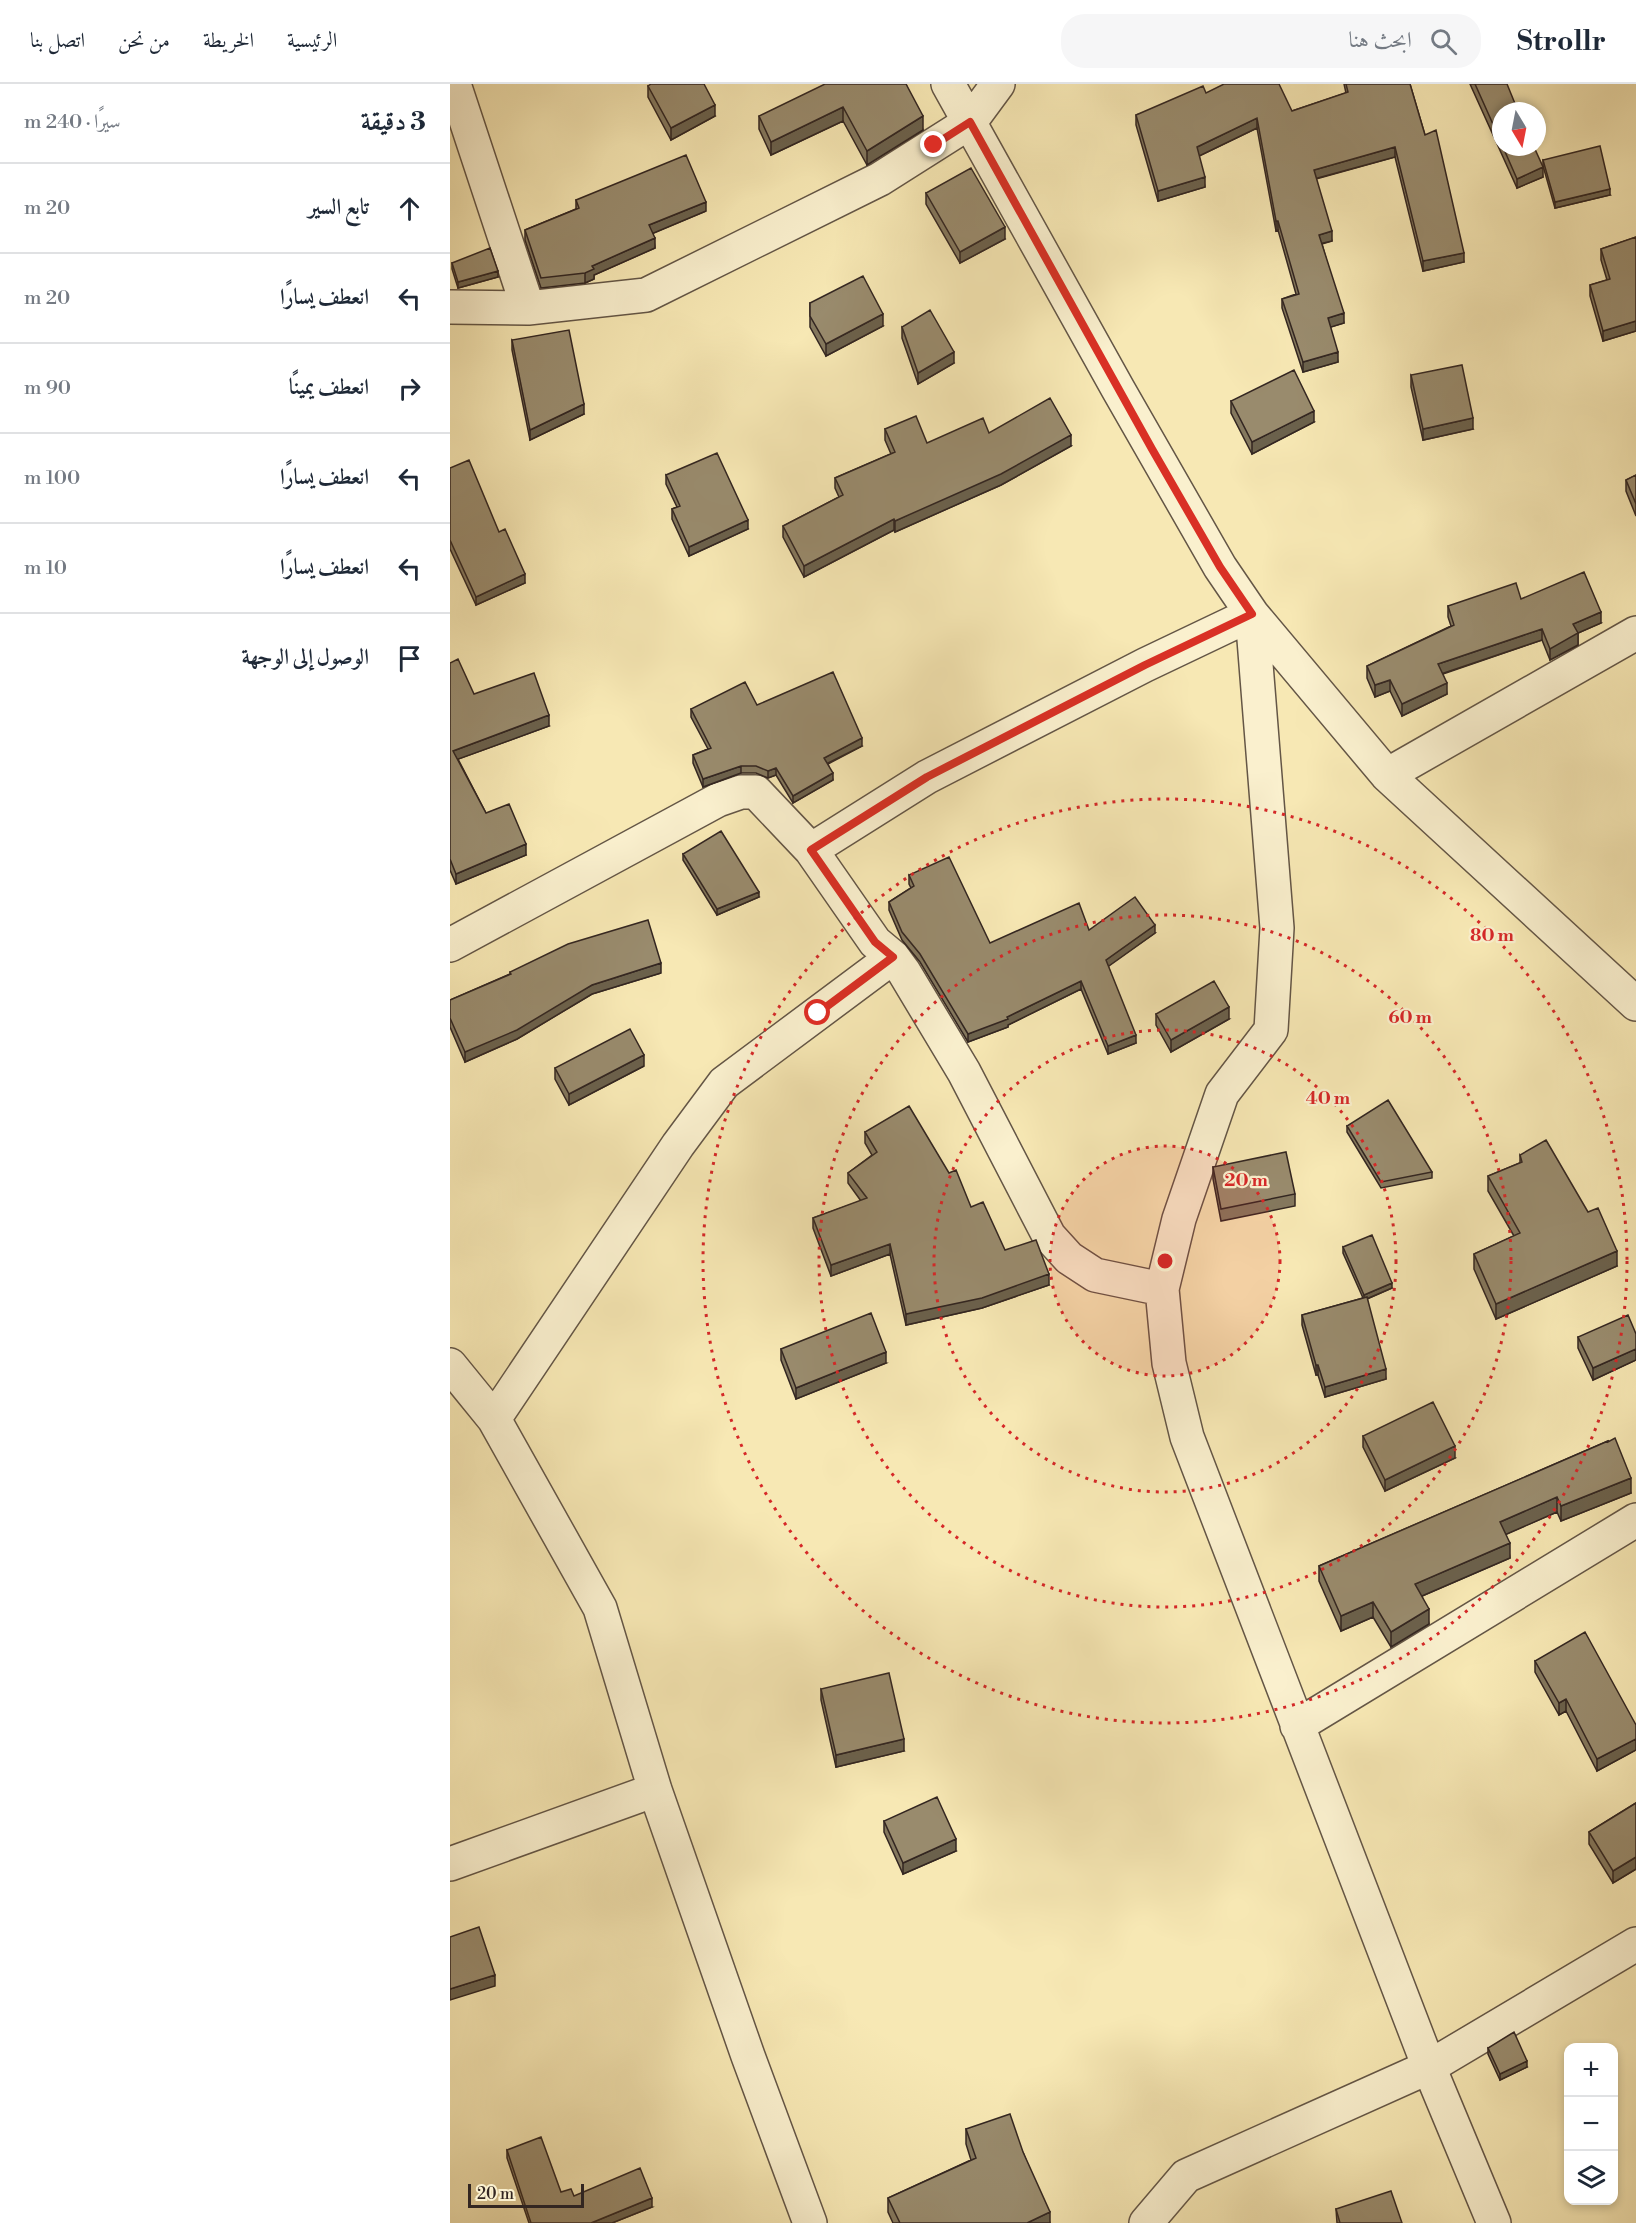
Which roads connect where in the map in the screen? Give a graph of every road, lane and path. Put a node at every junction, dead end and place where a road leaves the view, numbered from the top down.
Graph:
1 (454, 84) edge
2 (948, 84) edge
3 (998, 84) edge
4 (970, 122) junction
5 (450, 307) edge
6 (528, 308) junction
7 (1252, 614) junction
8 (1636, 633) edge
9 (1387, 775) junction
10 (811, 850) junction
11 (450, 945) edge
12 (893, 957) junction
13 (1636, 1004) edge
14 (1162, 1289) junction
15 (450, 1365) edge
16 (494, 1419) junction
17 (1636, 1520) edge
18 (1297, 1726) junction
19 (655, 1790) junction
20 (450, 1864) edge
21 (1636, 1944) edge
22 (1429, 2067) junction
23 (810, 2223) edge
24 (1146, 2223) edge
25 (1494, 2223) edge

1 - 6 street
2 - 4 street
3 - 4 street
4 - 6 street
4 - 7 street
5 - 6 street
7 - 9 street
7 - 10 street
7 - 14 street
8 - 9 street
9 - 13 street
10 - 11 street
10 - 12 street
12 - 14 street
12 - 16 street
14 - 18 street
15 - 16 street
16 - 19 street
17 - 18 street
18 - 22 street
19 - 20 street
19 - 23 street
21 - 22 street
22 - 24 street
22 - 25 street

